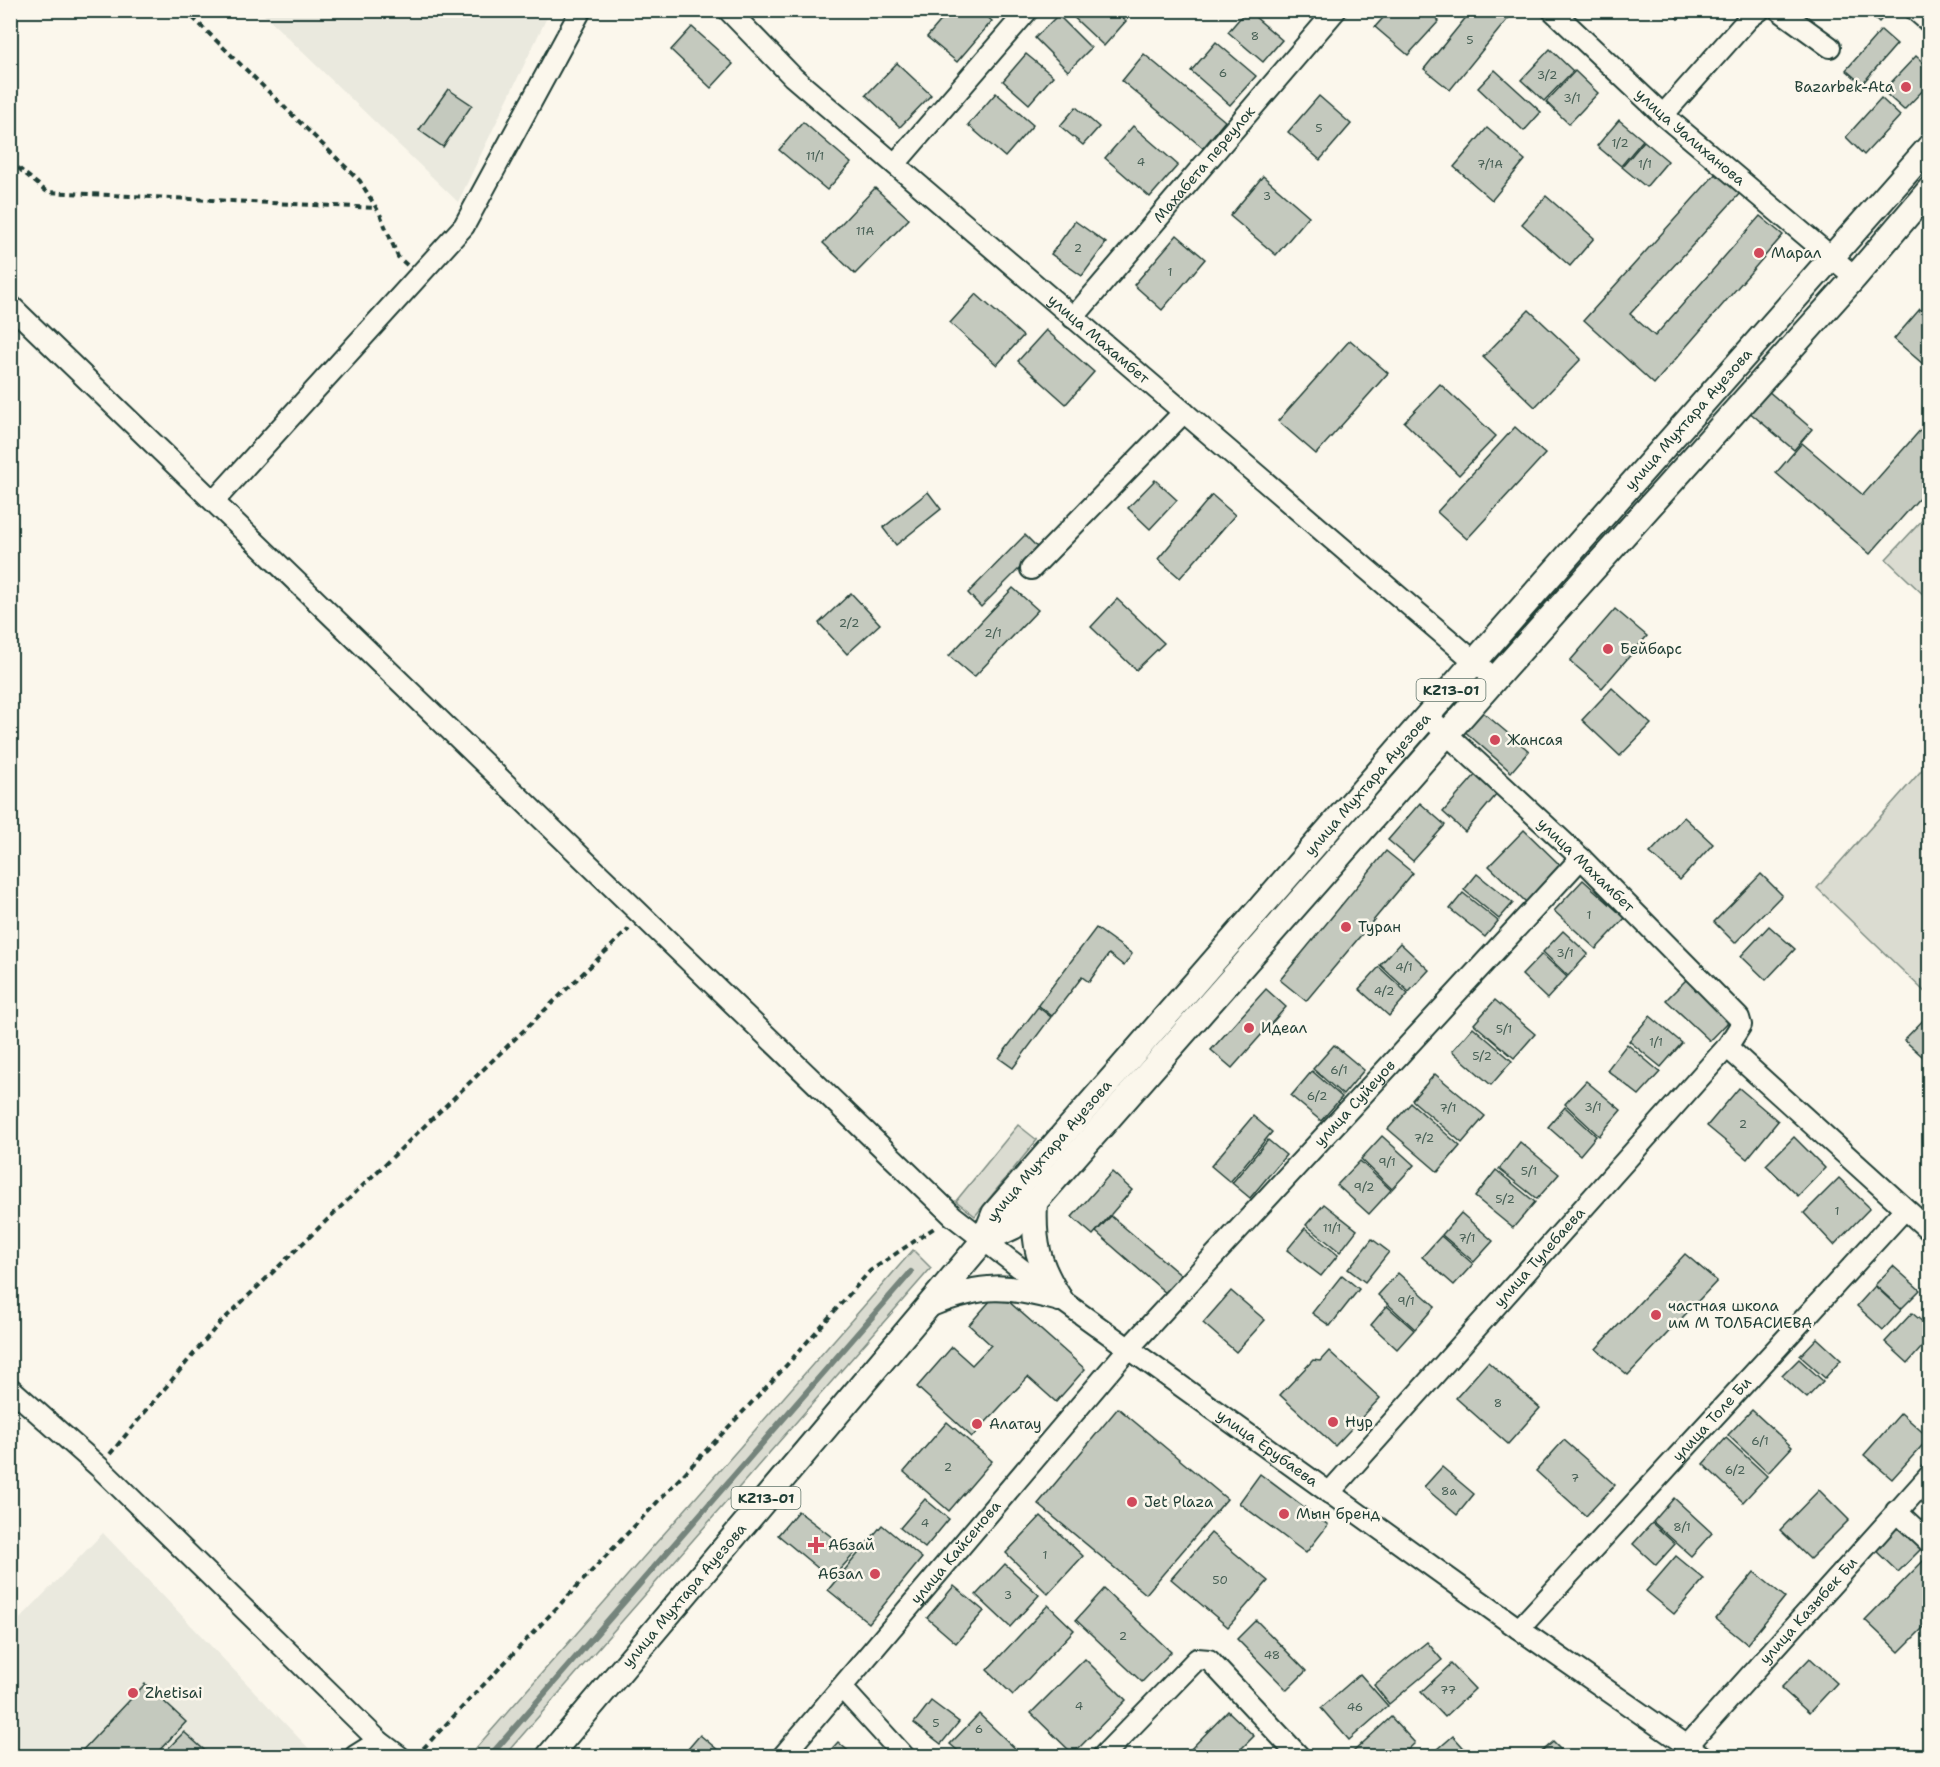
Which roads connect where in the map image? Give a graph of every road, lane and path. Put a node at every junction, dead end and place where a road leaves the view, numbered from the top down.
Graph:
1 (185, 10) edge
2 (581, 10) edge
3 (728, 10) edge
4 (1028, 10) edge
5 (1336, 10) edge
6 (1552, 10) edge
7 (1760, 10) edge
8 (1779, 10) edge
9 (1830, 47) dead end
10 (1663, 115) junction
11 (1929, 146) edge
12 (10, 161) edge
13 (895, 164) junction
14 (1929, 189) edge
15 (376, 208) junction
16 (1833, 256) junction
17 (418, 274) junction
18 (1856, 277) junction
19 (10, 305) edge
20 (1073, 318) junction
21 (1184, 412) junction
22 (214, 501) junction
23 (1030, 569) dead end
24 (1475, 661) junction
25 (1496, 679) junction
26 (1428, 716) junction
27 (1448, 735) junction
28 (1581, 858) junction
29 (642, 916) junction
30 (1739, 1018) joint
31 (1727, 1047) junction
32 (1035, 1202) junction
33 (1904, 1210) junction
34 (953, 1215) junction
35 (1929, 1231) edge
36 (983, 1241) junction
37 (1060, 1299) junction
38 (928, 1305) junction
39 (1129, 1348) junction
40 (10, 1388) edge
41 (99, 1467) junction
42 (1929, 1475) edge
43 (1329, 1493) junction
44 (1896, 1511) junction
45 (1929, 1543) edge
46 (1519, 1629) junction
47 (843, 1689) junction
48 (378, 1741) junction
49 (1694, 1751) edge
50 (355, 1756) edge
51 (399, 1756) edge
52 (416, 1756) edge
53 (549, 1756) edge
54 (783, 1756) edge
55 (904, 1756) edge
56 (1103, 1756) edge
57 (1299, 1756) edge

1 - 15 path
2 - 17 street
3 - 13 street, улица Махамбет
4 - 13 street
5 - 20 street, Махабета переулок
6 - 10 street, улица Уалиханова
7 - 10 street
8 - 9 street
10 - 16 street, улица Уалиханова
11 - 16 main road, улица Мухтара Ауезова / KZ13-01
12 - 15 path
13 - 20 street, улица Махамбет
14 - 18 main road, улица Мухтара Ауезова / KZ13-01
15 - 17 path
16 - 18 street, улица Уалиханова
16 - 24 main road, улица Мухтара Ауезова / KZ13-01
17 - 22 street
18 - 25 main road, улица Мухтара Ауезова / KZ13-01
19 - 22 street, улица Ерубаева
20 - 21 street, улица Махамбет
21 - 23 street
21 - 24 street, улица Махамбет
22 - 29 street, улица Ерубаева
24 - 25 street, улица Махамбет
24 - 26 main road, улица Мухтара Ауезова / KZ13-01
25 - 27 main road, улица Мухтара Ауезова / KZ13-01
26 - 27 street, улица Махамбет
26 - 36 main road, улица Мухтара Ауезова / KZ13-01
27 - 28 street, улица Махамбет
27 - 32 main road, улица Мухтара Ауезова / KZ13-01
28 - 30 street, улица Махамбет
28 - 39 street, улица Суйеуов
29 - 34 street, улица Ерубаева
29 - 41 path
30 - 31 street, улица Тулебаева
31 - 33 street
31 - 43 street, улица Тулебаева
32 - 36 main road, улица Мухтара Ауезова / KZ13-01
32 - 37 main road
33 - 35 street
33 - 46 street, улица Толе Би
34 - 36 street, улица Ерубаева
34 - 52 path
36 - 37 street, улица Ерубаева
36 - 38 main road, улица Мухтара Ауезова / KZ13-01
37 - 38 main road
37 - 39 street, улица Ерубаева
38 - 53 main road, улица Мухтара Ауезова / KZ13-01
39 - 43 street, улица Ерубаева
39 - 47 street, улица Кайсенова
40 - 41 street
41 - 48 street
42 - 44 street, улица Казыбек Би
43 - 46 street, улица Ерубаева
44 - 45 street
44 - 49 street, улица Казыбек Би
46 - 49 street, улица Ерубаева
47 - 54 street, улица Кайсенова
47 - 55 street
48 - 50 street
48 - 51 street
56 - 57 street

